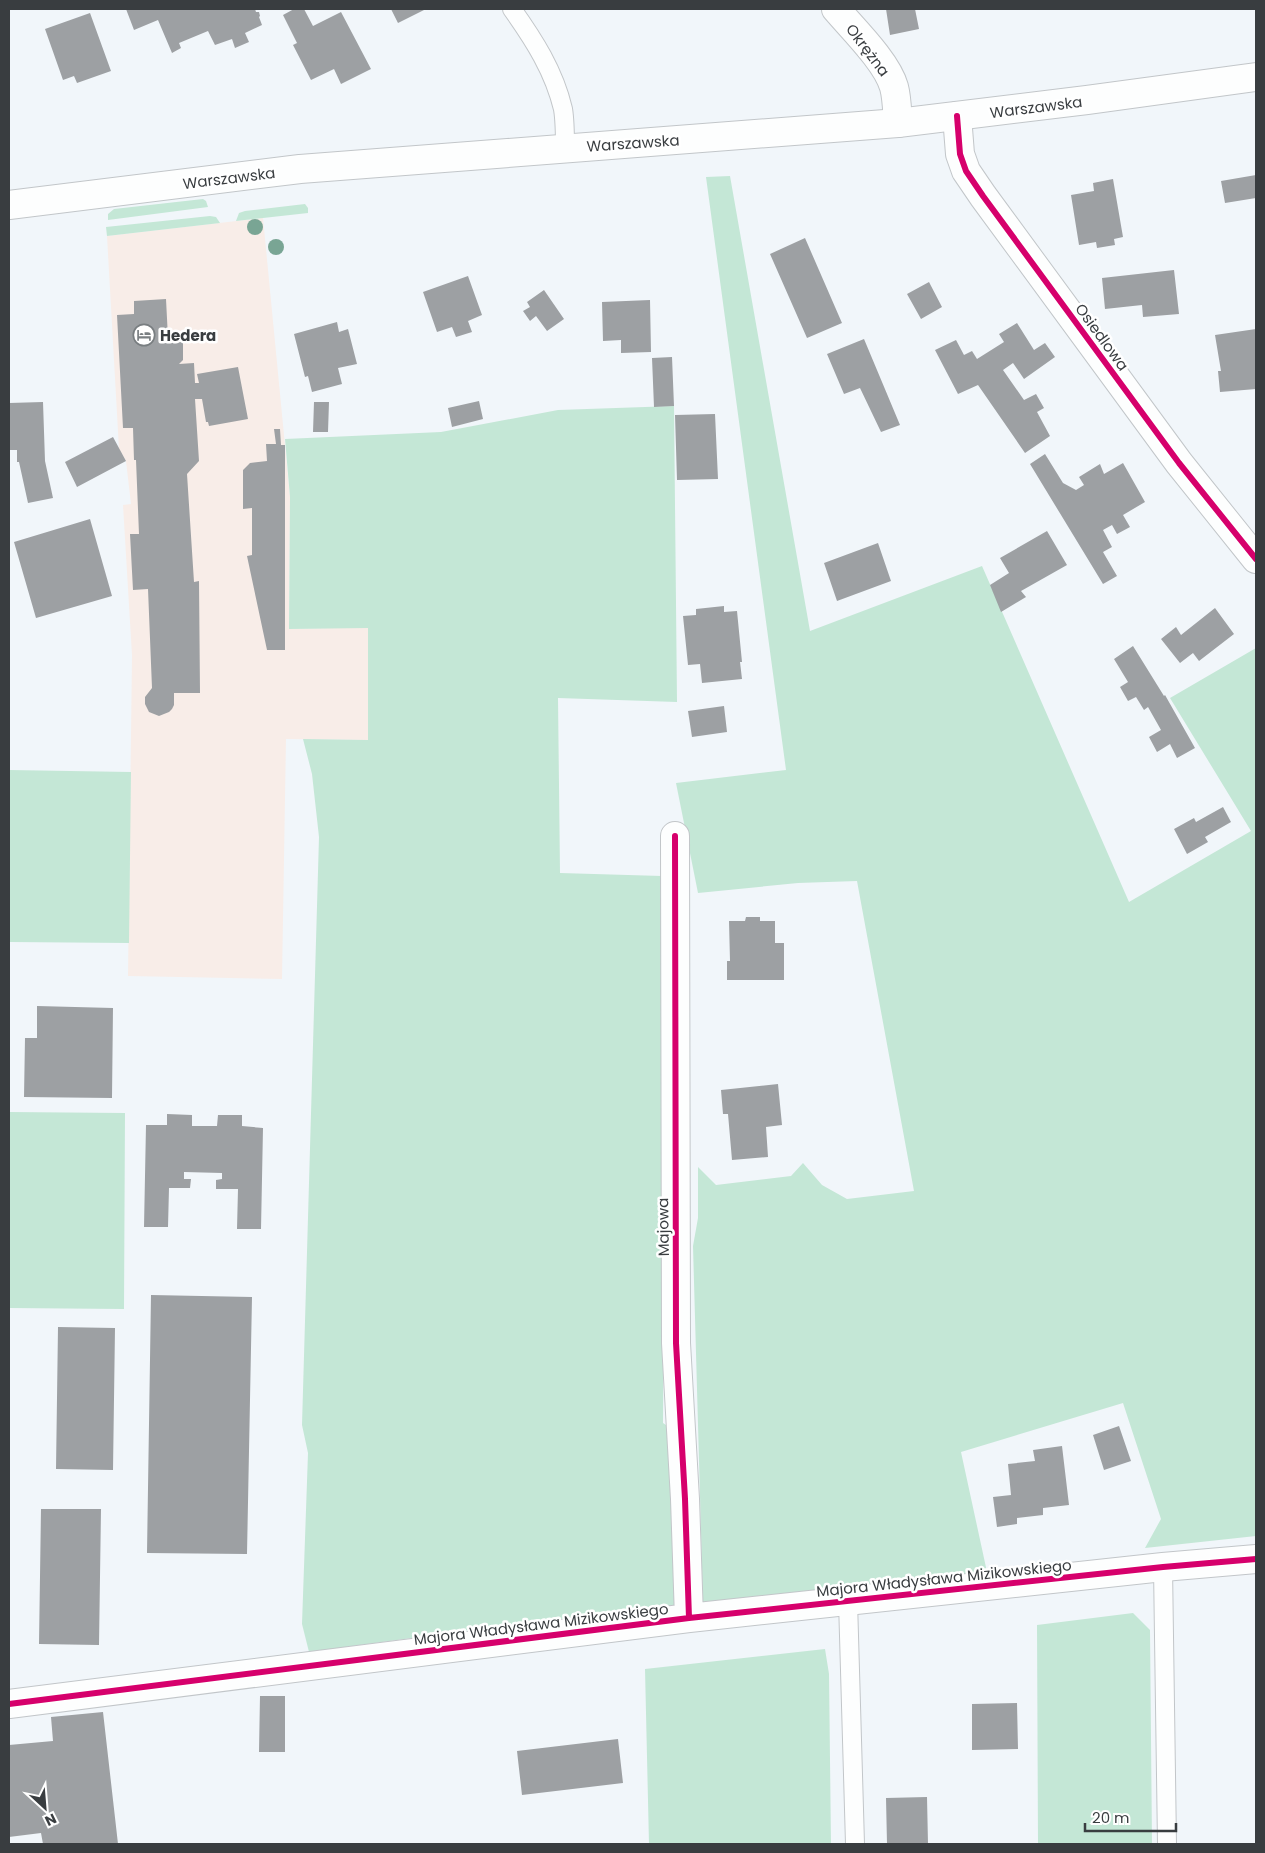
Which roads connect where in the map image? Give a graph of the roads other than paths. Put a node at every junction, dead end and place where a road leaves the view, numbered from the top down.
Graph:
1 (512, 9) edge
2 (836, 9) edge
3 (1256, 77) edge
4 (957, 116) junction
5 (898, 123) junction
6 (565, 148) junction
7 (9, 205) edge
8 (1256, 559) edge
9 (675, 836) dead end
10 (1256, 1559) edge
11 (1163, 1567) junction
12 (848, 1600) junction
13 (689, 1618) junction
14 (9, 1704) edge
15 (855, 1844) edge
16 (1167, 1844) edge

1 - 6 lane
2 - 5 street, Okrężna
3 - 4 street, Warszawska
4 - 5 street, Warszawska
4 - 8 street, Osiedlowa
5 - 6 street, Warszawska
6 - 7 street, Warszawska
9 - 13 street, Majowa
10 - 11 street, Majora Władysława Mizikowskiego
11 - 12 street, Majora Władysława Mizikowskiego
11 - 16 lane
12 - 13 street, Majora Władysława Mizikowskiego
12 - 15 lane
13 - 14 street, Majora Władysława Mizikowskiego

